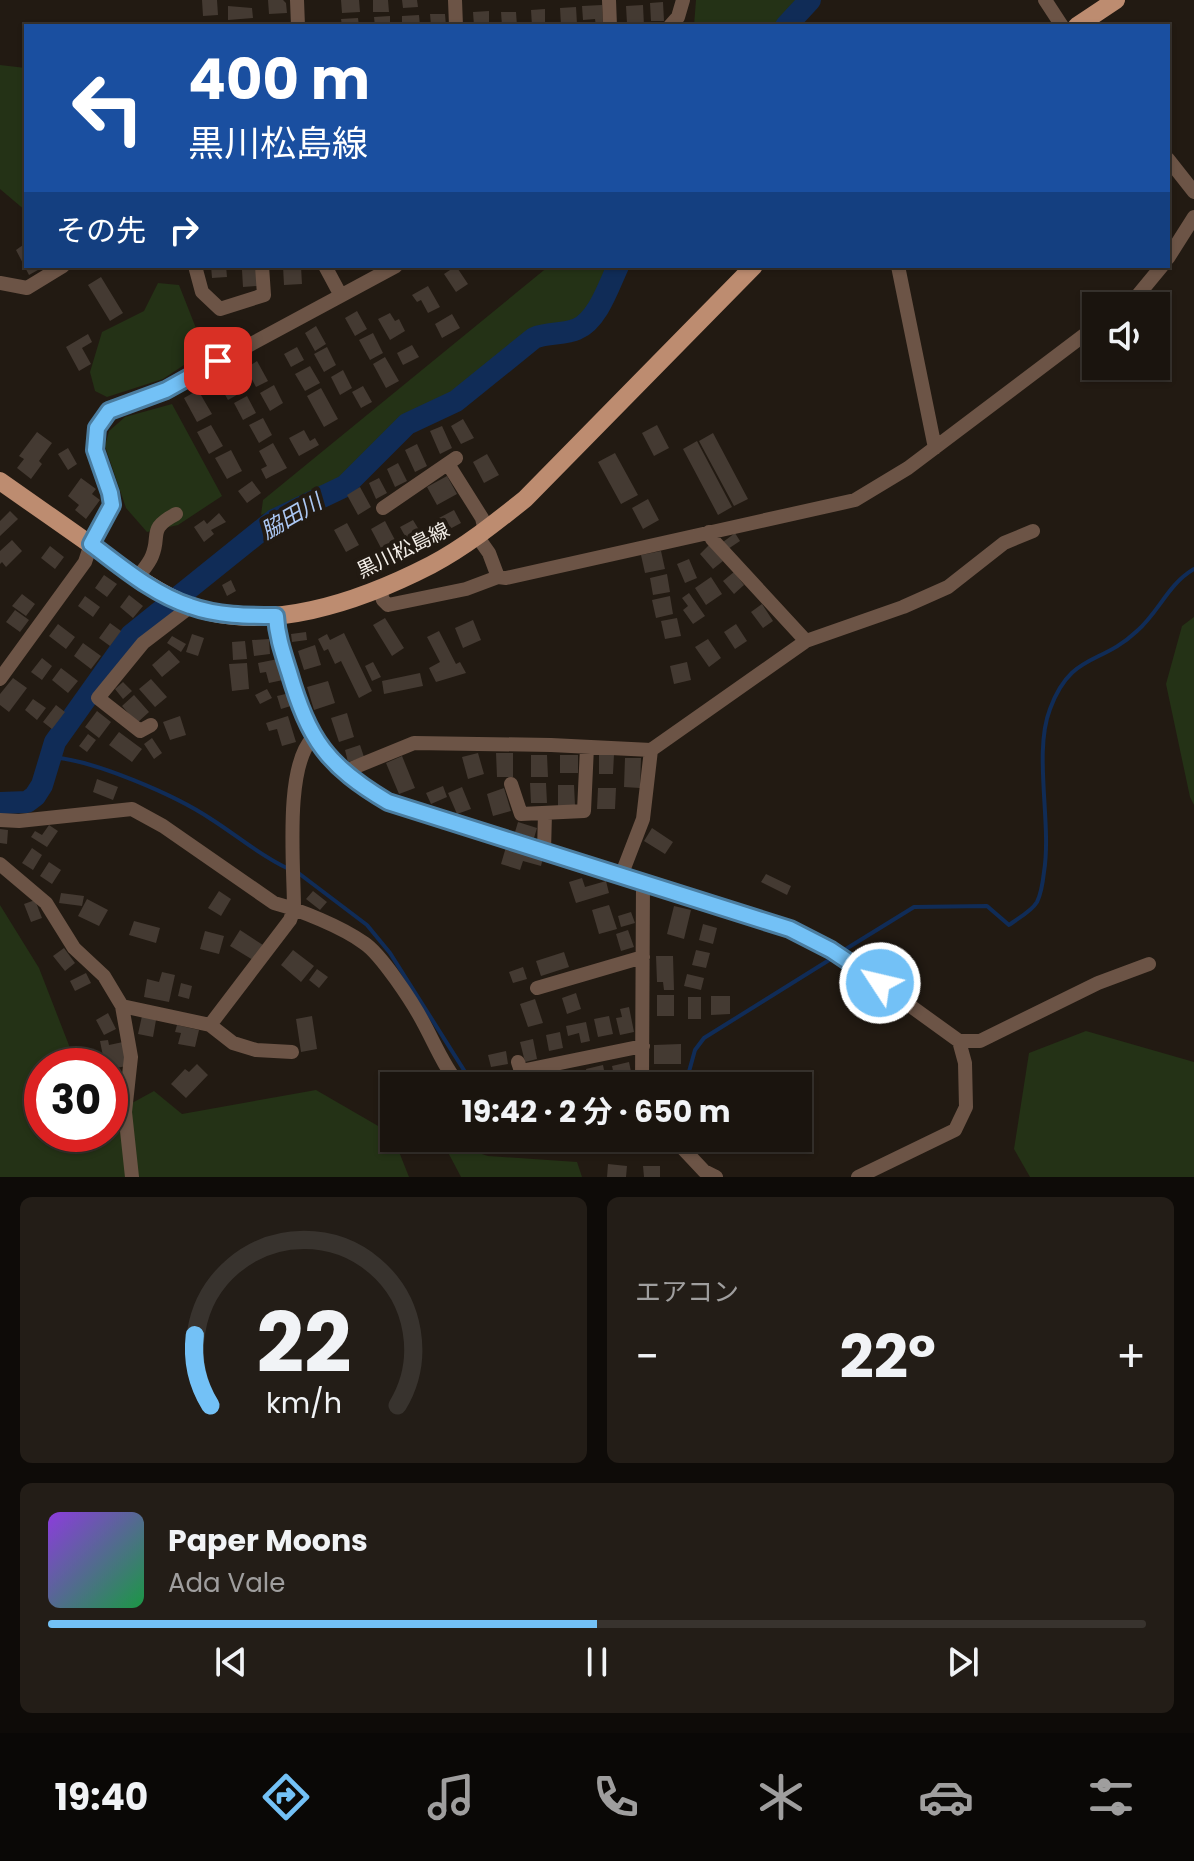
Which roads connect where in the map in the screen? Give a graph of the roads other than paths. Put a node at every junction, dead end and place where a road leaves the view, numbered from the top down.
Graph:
1 (297, 0) edge
2 (455, 0) edge
3 (609, 0) edge
4 (683, 0) edge
5 (1045, 0) edge
6 (1116, 0) edge
7 (298, 24) edge
8 (456, 24) edge
9 (610, 24) edge
10 (672, 24) edge
11 (1061, 24) edge
12 (1080, 24) edge
13 (1170, 162) edge
14 (1194, 192) edge
15 (1194, 217) edge
16 (1170, 255) edge
17 (60, 268) edge
18 (196, 268) edge
19 (262, 268) edge
20 (326, 268) edge
21 (392, 268) edge
22 (752, 268) edge
23 (898, 268) edge
24 (1160, 268) edge
25 (0, 283) edge
26 (1140, 292) edge
27 (340, 294) junction
28 (1082, 337) edge
29 (935, 448) junction
30 (0, 481) edge
31 (383, 508) dead end
32 (176, 514) dead end
33 (1033, 531) dead end
34 (709, 532) junction
35 (481, 534) junction
36 (91, 544) junction
37 (498, 577) junction
38 (137, 578) junction
39 (379, 589) junction
40 (190, 607) junction
41 (276, 616) junction
42 (806, 641) junction
43 (0, 679) edge
44 (151, 725) dead end
45 (313, 738) junction
46 (587, 747) junction
47 (651, 750) junction
48 (343, 772) junction
49 (511, 784) dead end
50 (545, 813) junction
51 (0, 820) edge
52 (544, 851) junction
53 (0, 864) edge
54 (621, 876) junction
55 (643, 883) junction
56 (294, 909) junction
57 (643, 957) junction
58 (1149, 964) dead end
59 (537, 988) dead end
60 (122, 1006) junction
61 (210, 1025) junction
62 (959, 1041) junction
63 (643, 1046) junction
64 (292, 1052) dead end
65 (518, 1062) dead end
66 (448, 1072) edge
67 (642, 1072) edge
68 (686, 1152) edge
69 (132, 1177) edge
70 (716, 1177) edge
71 (858, 1177) edge

1 - 7 street
2 - 8 street
3 - 9 street
4 - 10 street
5 - 11 street
6 - 12 main road
13 - 14 street
15 - 16 street
17 - 25 street
18 - 19 street
20 - 27 street
21 - 27 street
22 - 35 main road, 黒川松島線
23 - 29 street
24 - 26 street
27 - 36 street
28 - 29 street
29 - 34 street
30 - 36 main road, 黒川松島線
31 - 35 street
32 - 38 street
33 - 42 street
34 - 37 street
34 - 42 street
35 - 37 street
35 - 39 main road, 黒川松島線
36 - 38 main road, 黒川松島線
36 - 43 street
37 - 39 street
38 - 40 main road, 黒川松島線
39 - 41 main road, 黒川松島線
40 - 41 main road, 黒川松島線
40 - 44 street
41 - 45 street
42 - 47 street
45 - 48 street
45 - 56 street
46 - 47 street
46 - 48 street
46 - 50 street
47 - 54 street
48 - 52 street
49 - 50 street
50 - 52 street
51 - 56 street
52 - 54 street
53 - 60 street
54 - 55 street
55 - 57 street
55 - 62 street
56 - 61 street
56 - 66 street
57 - 59 street
57 - 63 street
58 - 62 street
60 - 61 street
60 - 69 street
61 - 64 street
62 - 71 street
63 - 65 street
63 - 67 street
68 - 70 street

